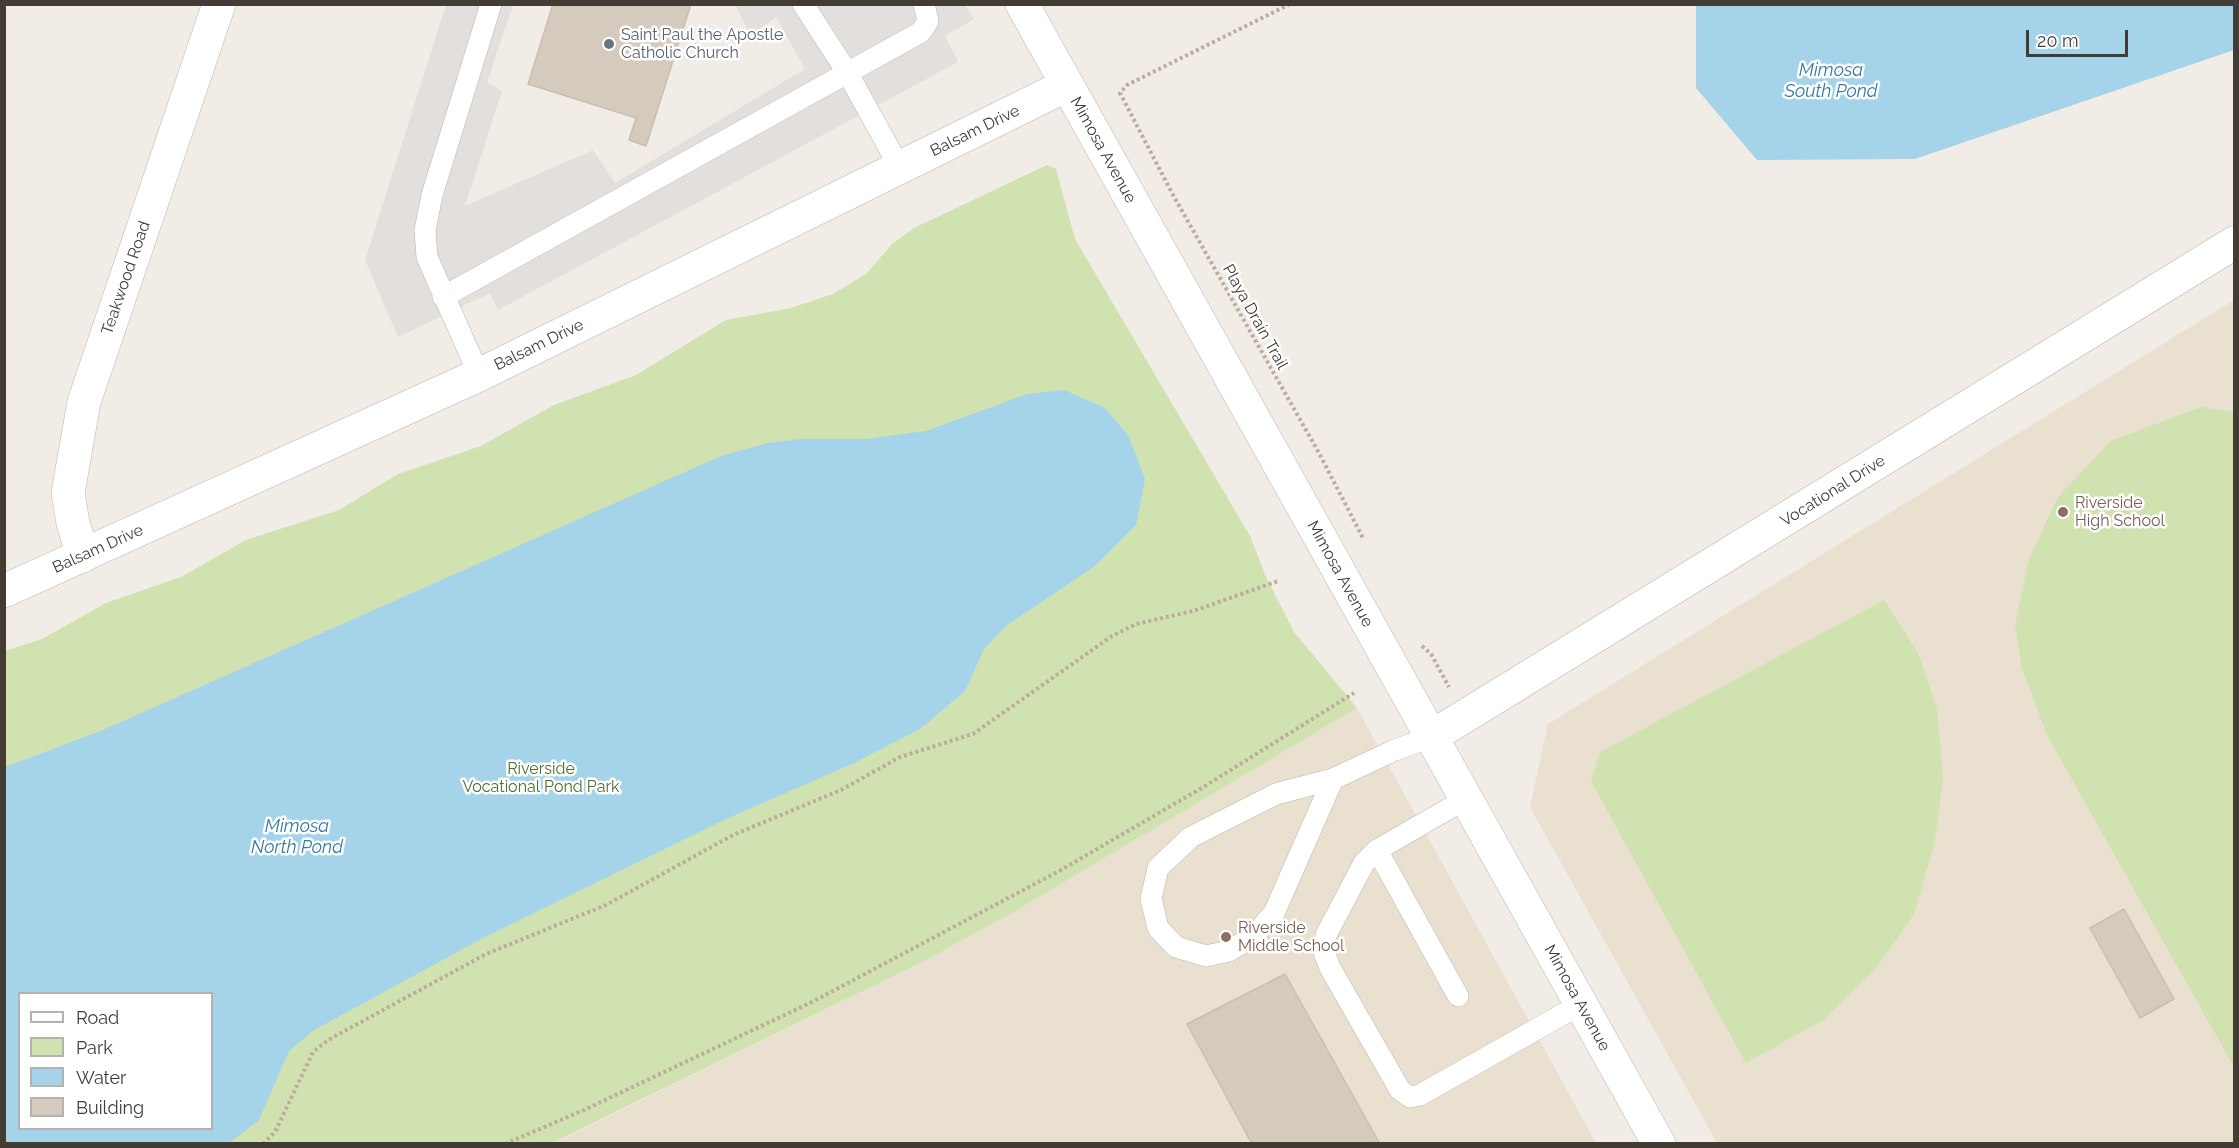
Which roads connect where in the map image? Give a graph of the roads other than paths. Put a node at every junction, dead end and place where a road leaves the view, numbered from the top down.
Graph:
1 (219, 4) edge
2 (491, 4) edge
3 (802, 4) edge
4 (924, 4) edge
5 (1022, 4) edge
6 (847, 72) junction
7 (1067, 85) junction
8 (900, 168) junction
9 (2235, 243) edge
10 (442, 297) junction
11 (479, 375) junction
12 (83, 556) junction
13 (4, 591) edge
14 (1431, 737) junction
15 (1334, 779) junction
16 (1464, 800) junction
17 (1377, 850) junction
18 (1458, 996) dead end
19 (1581, 1004) junction
20 (1659, 1143) edge

1 - 12 street, Teakwood Road
2 - 10 lane
3 - 6 lane
4 - 6 lane
5 - 7 street, Mimosa Avenue
6 - 8 lane
6 - 10 lane
7 - 8 street, Balsam Drive
7 - 14 street, Mimosa Avenue
8 - 11 street, Balsam Drive
9 - 14 street, Vocational Drive
10 - 11 lane
11 - 12 street, Balsam Drive
12 - 13 street, Balsam Drive
14 - 15 lane
14 - 16 street, Mimosa Avenue
15 - 15 lane
16 - 17 lane
16 - 19 street, Mimosa Avenue
17 - 18 lane
17 - 19 lane
19 - 20 street, Mimosa Avenue

